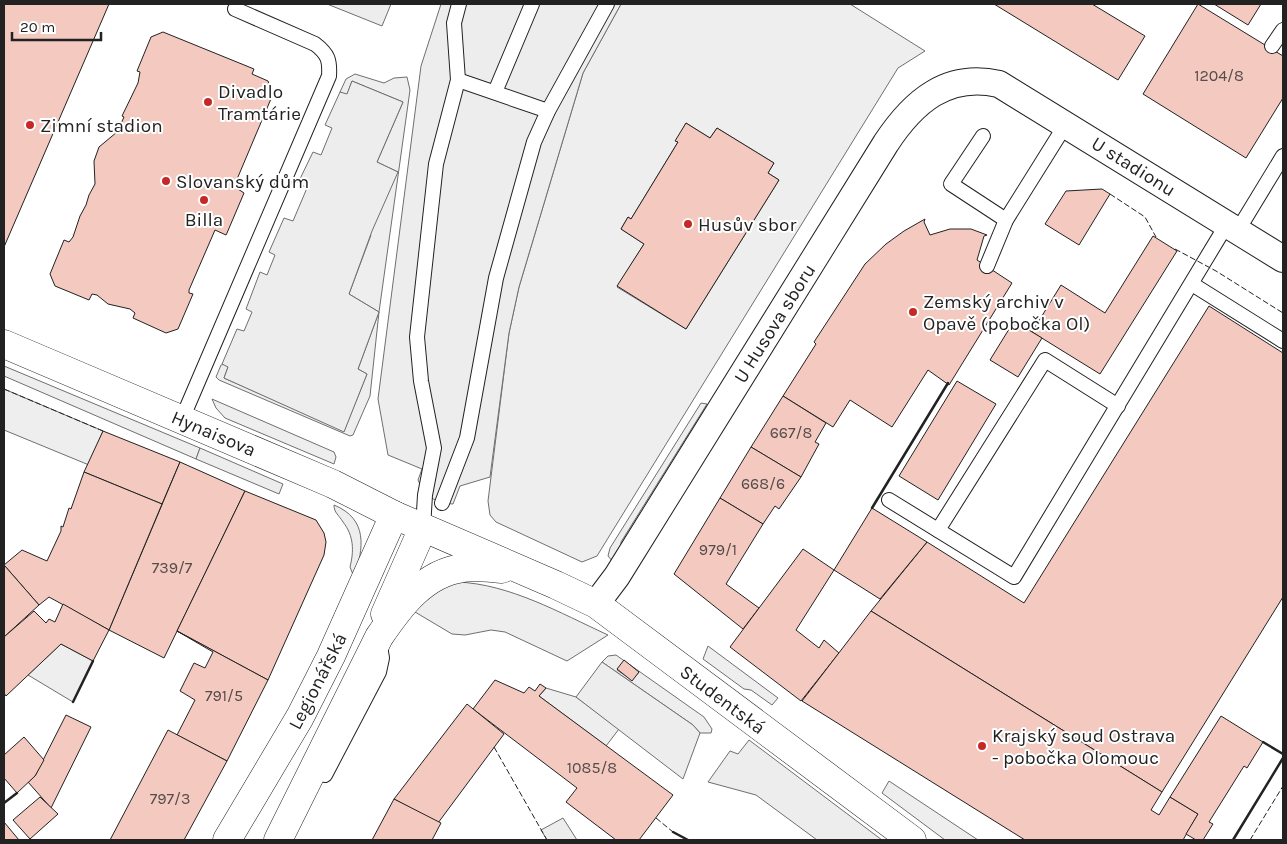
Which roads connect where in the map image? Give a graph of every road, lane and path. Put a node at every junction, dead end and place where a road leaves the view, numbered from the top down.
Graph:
1 (459, 4) edge
2 (532, 4) edge
3 (607, 4) edge
4 (235, 9) dead end
5 (1283, 30) edge
6 (1272, 46) dead end
7 (458, 80) junction
8 (982, 80) joint
9 (495, 92) junction
10 (548, 111) junction
11 (1066, 124) junction
12 (983, 136) dead end
13 (1283, 156) edge
14 (1006, 220) junction
15 (1232, 227) junction
16 (1283, 258) edge
17 (987, 266) dead end
18 (1192, 284) junction
19 (1283, 341) edge
20 (4, 344) edge
21 (1118, 406) junction
22 (182, 419) junction
23 (889, 500) dead end
24 (442, 503) dead end
25 (394, 515) junction
26 (423, 528) junction
27 (938, 530) junction
28 (449, 571) joint
29 (526, 572) junction
30 (596, 604) junction
31 (379, 637) junction
32 (227, 840) edge
33 (278, 840) edge
34 (291, 840) edge
35 (912, 840) edge

1 - 7 lane
2 - 9 lane
3 - 10 lane
4 - 22 lane
5 - 6 lane
7 - 9 lane
7 - 26 lane
8 - 11 street, U stadionu
8 - 30 street, U Husova sboru
9 - 10 lane
10 - 24 lane
11 - 14 lane
11 - 15 street, U stadionu
12 - 14 lane
13 - 15 lane
14 - 17 lane
15 - 16 street, U stadionu
15 - 18 lane
18 - 19 lane
18 - 21 lane
20 - 22 main road, Hynaisova
21 - 27 lane
21 - 27 lane
22 - 25 main road, Hynaisova
23 - 27 lane
25 - 26 main road, Hynaisova
25 - 32 main road, Legionářská
26 - 29 main road, Studentská
26 - 31 main road, Legionářská
28 - 29 main road, Studentská
28 - 31 main road, Legionářská
29 - 30 main road, Studentská
30 - 35 main road, Studentská
31 - 33 main road, Legionářská
31 - 34 lane

